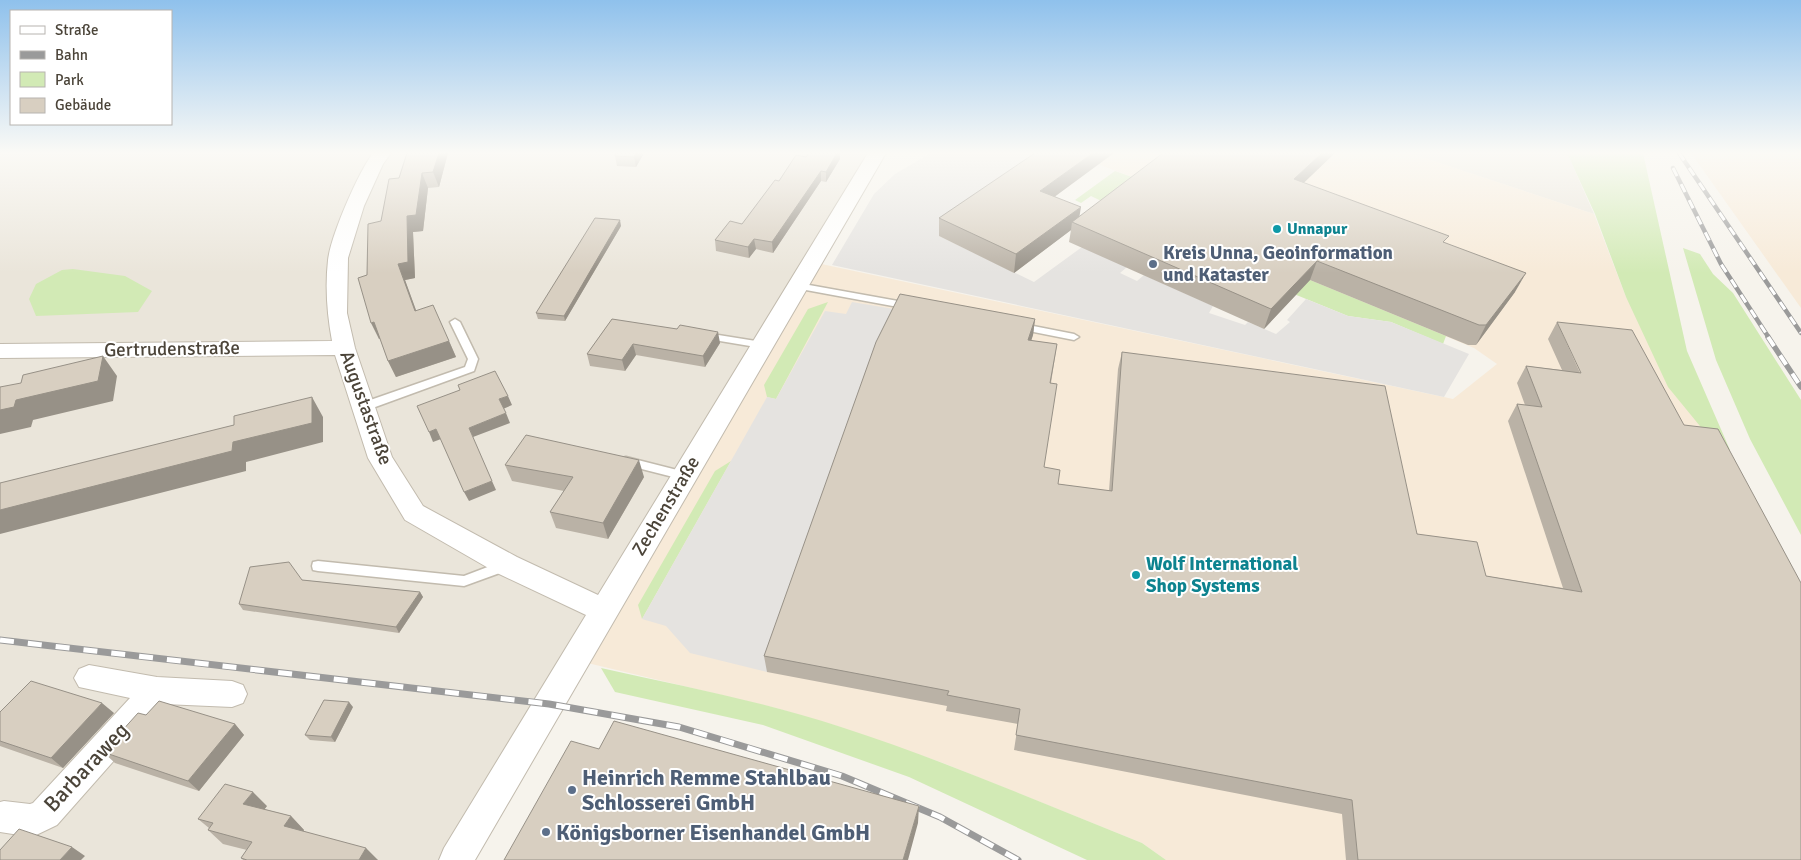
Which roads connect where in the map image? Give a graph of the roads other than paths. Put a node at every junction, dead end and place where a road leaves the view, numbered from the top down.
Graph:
1 (361, 193) edge
2 (853, 193) edge
3 (798, 286) junction
4 (919, 308) edge
5 (455, 322) dead end
6 (1006, 324) edge
7 (694, 334) edge
8 (1074, 336) dead end
9 (762, 345) junction
10 (344, 348) junction
11 (0, 351) edge
12 (363, 407) junction
13 (613, 458) edge
14 (685, 476) junction
15 (507, 565) junction
16 (318, 566) dead end
17 (604, 611) junction
18 (89, 678) dead end
19 (157, 690) junction
20 (232, 694) dead end
21 (1, 818) edge
22 (456, 860) edge

1 - 10 street, Augustastraße
2 - 3 street, Zechenstraße
3 - 4 lane
3 - 9 street, Zechenstraße
5 - 12 lane
6 - 8 lane
7 - 9 lane
9 - 14 street, Zechenstraße
10 - 11 street, Gertrudenstraße
10 - 12 street, Augustastraße
12 - 15 street, Augustastraße
13 - 14 lane
14 - 17 street, Zechenstraße
15 - 16 lane
15 - 17 street, Augustastraße
17 - 22 street, Zechenstraße
18 - 19 street
19 - 20 street
19 - 21 street, Barbaraweg

